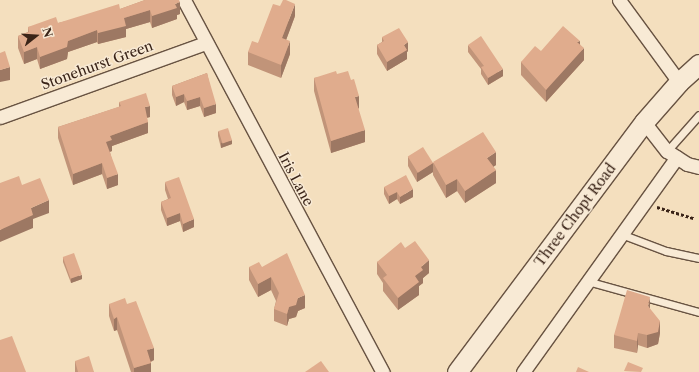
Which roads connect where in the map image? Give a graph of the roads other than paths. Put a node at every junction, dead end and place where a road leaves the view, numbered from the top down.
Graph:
1 (184, 0) edge
2 (619, 0) edge
3 (205, 43) junction
4 (699, 64) edge
5 (679, 82) junction
6 (699, 115) edge
7 (0, 117) edge
8 (644, 122) junction
9 (672, 154) junction
10 (699, 167) edge
11 (621, 234) junction
12 (699, 258) edge
13 (587, 281) junction
14 (699, 312) edge
15 (383, 372) edge
16 (457, 372) edge
17 (524, 372) edge

1 - 3 street, Iris Lane
2 - 5 street
3 - 7 street, Stonehurst Green
3 - 15 street, Iris Lane
4 - 5 main road, Three Chopt Road
5 - 8 main road, Three Chopt Road
6 - 9 lane
8 - 9 street
8 - 16 main road, Three Chopt Road
9 - 10 street
9 - 11 street
11 - 12 lane
11 - 13 street
13 - 14 lane
13 - 17 street

